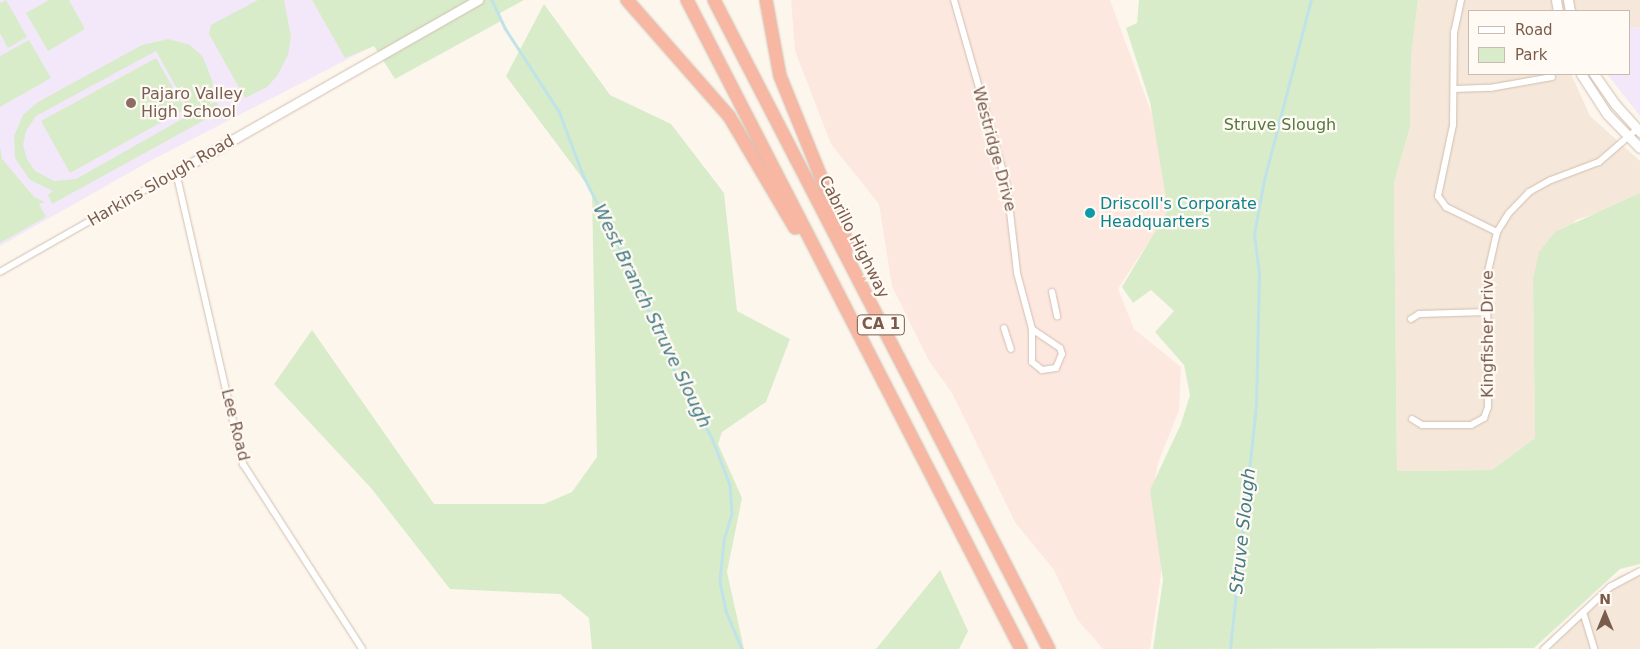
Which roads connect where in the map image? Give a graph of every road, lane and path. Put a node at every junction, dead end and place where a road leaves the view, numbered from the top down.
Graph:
1 (478, 0) edge
2 (627, 0) edge
3 (687, 0) edge
4 (714, 0) edge
5 (766, 0) edge
6 (954, 0) edge
7 (1462, 0) edge
8 (1582, 75) edge
9 (1595, 75) edge
10 (1552, 77) dead end
11 (1454, 89) junction
12 (1638, 131) edge
13 (1628, 138) junction
14 (1640, 148) edge
15 (176, 172) junction
16 (1497, 232) junction
17 (0, 272) edge
18 (834, 286) junction
19 (1052, 292) dead end
20 (871, 305) junction
21 (1487, 312) junction
22 (1056, 316) dead end
23 (1412, 319) dead end
24 (1004, 328) dead end
25 (1032, 329) junction
26 (1011, 349) dead end
27 (1412, 419) dead end
28 (1640, 571) edge
29 (1583, 612) junction
30 (362, 649) edge
31 (1021, 649) edge
32 (1049, 649) edge
33 (1544, 649) edge
34 (1594, 649) edge

1 - 15 street, Harkins Slough Road
2 - 18 highway
3 - 18 highway, CA 1
4 - 20 highway, Cabrillo Highway / CA 1
5 - 20 highway
6 - 25 street, Westridge Drive
7 - 11 street
8 - 13 street
9 - 12 street
10 - 11 street
11 - 16 street
12 - 13 street, Kingfisher Drive
13 - 14 street
13 - 16 street, Kingfisher Drive
15 - 17 street, Harkins Slough Road
15 - 30 street, Lee Road
16 - 21 street, Kingfisher Drive
18 - 31 highway, CA 1
19 - 22 street
20 - 32 highway, Cabrillo Highway / CA 1
21 - 23 street
21 - 27 street, Kingfisher Drive
24 - 26 street
25 - 25 street, Westridge Drive
28 - 29 street
29 - 33 street
29 - 34 street

